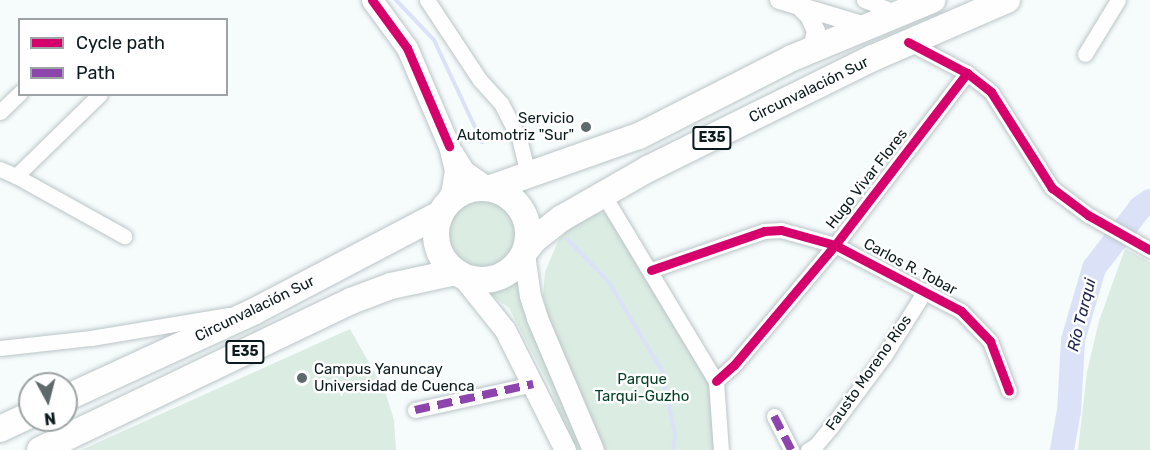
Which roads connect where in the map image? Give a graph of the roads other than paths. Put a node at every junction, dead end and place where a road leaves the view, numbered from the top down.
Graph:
1 (372, 0) edge
2 (427, 0) edge
3 (779, 0) edge
4 (864, 0) edge
5 (932, 0) edge
6 (1007, 0) edge
7 (1118, 0) edge
8 (797, 5) junction
9 (900, 14) junction
10 (869, 27) junction
11 (908, 42) junction
12 (1086, 54) dead end
13 (792, 58) junction
14 (967, 73) junction
15 (18, 95) edge
16 (98, 96) edge
17 (0, 112) edge
18 (449, 146) junction
19 (0, 169) edge
20 (528, 175) junction
21 (16, 176) junction
22 (489, 188) junction
23 (603, 194) junction
24 (442, 212) junction
25 (124, 236) dead end
26 (835, 245) junction
27 (1148, 249) edge
28 (525, 252) junction
29 (651, 270) junction
30 (458, 273) junction
31 (925, 291) junction
32 (255, 310) junction
33 (0, 348) edge
34 (716, 381) junction
35 (533, 384) junction
36 (1009, 391) dead end
37 (78, 392) edge
38 (415, 410) dead end
39 (774, 416) dead end
40 (18, 420) edge
41 (0, 429) edge
42 (40, 450) edge
43 (565, 450) edge
44 (593, 450) edge
45 (721, 450) edge
46 (791, 450) edge
47 (808, 450) edge

1 - 18 main road
2 - 20 street
3 - 8 street
4 - 9 street
5 - 9 highway, Circunvalación Sur / E35
6 - 11 highway, Circunvalación Sur / E35
7 - 12 street
8 - 10 street
8 - 13 street
9 - 10 highway, Circunvalación Sur / E35
10 - 13 highway, Circunvalación Sur / E35
11 - 14 street
11 - 23 highway, Circunvalación Sur / E35
13 - 20 highway, Circunvalación Sur / E35
14 - 26 street, Hugo Vivar Flores
14 - 27 street
15 - 17 street
16 - 21 street
18 - 22 main road
18 - 24 main road
19 - 21 street
20 - 22 highway, Circunvalación Sur / E35
21 - 25 street
22 - 24 highway, Circunvalación Sur / E35
22 - 28 highway
23 - 28 highway, Circunvalación Sur / E35
23 - 29 street
24 - 30 highway
24 - 32 highway, Circunvalación Sur / E35
26 - 29 street, Carlos R. Tobar
26 - 31 street, Carlos R. Tobar
26 - 34 street, Hugo Vivar Flores
28 - 30 highway, Circunvalación Sur / E35
28 - 44 main road
29 - 34 street
30 - 35 main road
30 - 42 highway, Circunvalación Sur / E35
31 - 36 street, Carlos R. Tobar
31 - 47 street, Fausto Moreno Ríos
32 - 33 street
32 - 37 highway, Circunvalación Sur / E35
34 - 45 street
35 - 38 street
35 - 43 main road
39 - 46 street
40 - 41 highway

